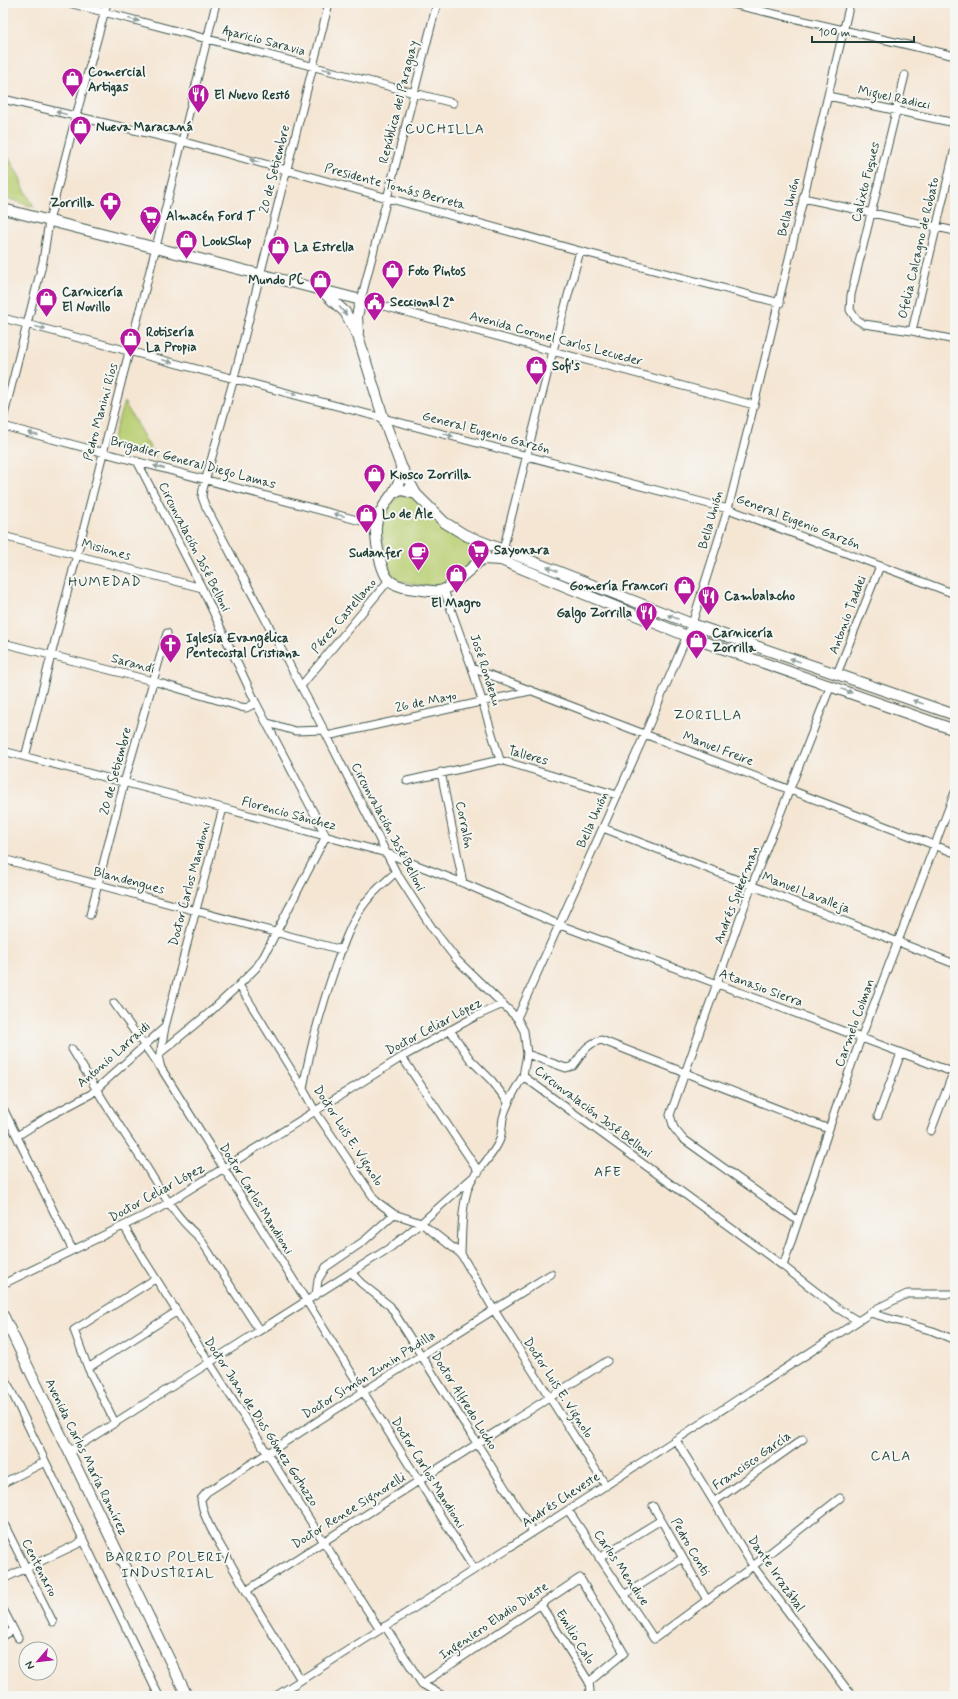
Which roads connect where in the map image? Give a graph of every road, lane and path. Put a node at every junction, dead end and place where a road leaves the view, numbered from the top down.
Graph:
1 (69, 3) edge
2 (107, 3) edge
3 (216, 3) edge
4 (329, 3) edge
5 (437, 3) edge
6 (728, 3) edge
7 (850, 3) edge
8 (104, 12) junction
9 (843, 30) junction
10 (207, 38) junction
11 (955, 56) edge
12 (312, 66) junction
13 (905, 75) dead end
14 (414, 92) junction
15 (828, 96) junction
16 (3, 98) edge
17 (453, 103) dead end
18 (896, 111) junction
19 (76, 116) junction
20 (955, 123) edge
21 (181, 141) junction
22 (955, 148) edge
23 (288, 170) junction
24 (387, 198) junction
25 (803, 198) junction
26 (3, 209) edge
27 (871, 213) junction
28 (49, 222) junction
29 (937, 227) junction
30 (955, 231) edge
31 (156, 247) junction
32 (580, 251) junction
33 (260, 274) junction
34 (322, 291) junction
35 (361, 300) junction
36 (780, 303) junction
37 (3, 318) edge
38 (27, 324) junction
39 (912, 331) junction
40 (358, 336) junction
41 (955, 340) edge
42 (130, 351) junction
43 (553, 351) junction
44 (234, 378) junction
45 (754, 404) junction
46 (383, 417) junction
47 (3, 419) edge
48 (3, 426) edge
49 (103, 452) junction
50 (527, 457) junction
51 (137, 461) junction
52 (401, 466) junction
53 (206, 479) junction
54 (393, 493) junction
55 (416, 494) junction
56 (728, 509) junction
57 (376, 525) junction
58 (3, 536) edge
59 (484, 543) junction
60 (503, 550) junction
61 (78, 556) junction
62 (482, 559) junction
63 (500, 560) junction
64 (880, 566) junction
65 (389, 580) junction
66 (202, 588) junction
67 (444, 590) junction
68 (955, 594) edge
69 (692, 624) junction
70 (167, 633) dead end
71 (687, 636) junction
72 (3, 643) edge
73 (51, 655) junction
74 (472, 668) junction
75 (838, 674) junction
76 (153, 681) junction
77 (301, 686) junction
78 (831, 686) junction
79 (530, 691) junction
80 (482, 702) junction
81 (256, 703) junction
82 (955, 715) edge
83 (268, 723) junction
84 (955, 730) edge
85 (325, 733) junction
86 (645, 734) junction
87 (3, 751) edge
88 (25, 757) junction
89 (500, 760) junction
90 (441, 772) junction
91 (407, 781) dead end
92 (124, 782) junction
93 (790, 790) junction
94 (955, 792) edge
95 (617, 795) junction
96 (224, 808) junction
97 (603, 828) junction
98 (326, 836) junction
99 (934, 844) junction
100 (955, 852) edge
101 (386, 853) junction
102 (3, 859) edge
103 (396, 872) junction
104 (463, 883) junction
105 (752, 885) junction
106 (98, 886) junction
107 (195, 912) junction
108 (90, 916) dead end
109 (560, 924) junction
110 (275, 932) junction
111 (897, 942) junction
112 (342, 950) junction
113 (955, 964) edge
114 (239, 984) junction
115 (716, 984) junction
116 (114, 1003) dead end
117 (503, 1004) junction
118 (517, 1018) junction
119 (165, 1027) junction
120 (450, 1030) junction
121 (861, 1038) junction
122 (144, 1046) junction
123 (72, 1049) dead end
124 (160, 1053) junction
125 (902, 1053) junction
126 (527, 1054) junction
127 (402, 1057) junction
128 (161, 1068) junction
129 (685, 1073) junction
130 (954, 1073) edge
131 (523, 1076) junction
132 (303, 1088) junction
133 (96, 1090) junction
134 (508, 1102) junction
135 (3, 1108) edge
136 (315, 1111) junction
137 (878, 1116) dead end
138 (829, 1129) junction
139 (931, 1131) dead end
140 (17, 1136) junction
141 (223, 1170) junction
142 (476, 1174) junction
143 (169, 1202) junction
144 (394, 1214) junction
145 (798, 1221) junction
146 (421, 1223) junction
147 (124, 1226) junction
148 (72, 1249) junction
149 (461, 1254) junction
150 (783, 1266) junction
151 (352, 1272) junction
152 (551, 1274) dead end
153 (155, 1279) junction
154 (3, 1284) edge
155 (955, 1294) edge
156 (316, 1295) junction
157 (306, 1301) junction
158 (494, 1310) junction
159 (176, 1312) junction
160 (870, 1313) junction
161 (3, 1315) edge
162 (858, 1321) junction
163 (259, 1330) junction
164 (955, 1340) edge
165 (421, 1355) junction
166 (607, 1361) dead end
167 (210, 1363) junction
168 (88, 1368) junction
169 (3, 1374) edge
170 (362, 1392) junction
171 (550, 1398) junction
172 (115, 1423) junction
173 (804, 1439) dead end
174 (676, 1440) junction
175 (478, 1444) junction
176 (69, 1452) junction
177 (267, 1454) junction
178 (45, 1462) junction
179 (419, 1481) junction
180 (3, 1483) edge
181 (606, 1486) junction
182 (840, 1498) dead end
183 (715, 1501) junction
184 (653, 1506) dead end
185 (568, 1510) junction
186 (661, 1520) junction
187 (4, 1524) edge
188 (534, 1532) junction
189 (84, 1541) junction
190 (323, 1542) junction
191 (599, 1558) junction
192 (683, 1558) junction
193 (753, 1566) junction
194 (26, 1568) junction
195 (474, 1569) junction
196 (3, 1579) edge
197 (246, 1591) junction
198 (624, 1595) junction
199 (707, 1600) junction
200 (541, 1605) junction
201 (3, 1609) edge
202 (53, 1622) dead end
203 (382, 1628) junction
204 (14, 1630) junction
205 (3, 1636) edge
206 (18, 1638) dead end
207 (301, 1680) junction
208 (589, 1682) junction
209 (422, 1684) junction
210 (159, 1696) edge
211 (187, 1696) edge
212 (276, 1696) edge
213 (443, 1696) edge
214 (587, 1696) edge
215 (852, 1696) edge

1 - 8 street, Aparicio Saravia
2 - 8 street
3 - 10 street, Pedro Manini Ríos
4 - 12 street, 20 de Setiembre
5 - 14 street, República del Paraguay
6 - 9 street
7 - 9 street, Bella Unión
8 -> 10 street, Aparicio Saravia
8 - 19 street
9 - 11 street
9 - 15 street, Bella Unión
10 - 12 street, Aparicio Saravia
10 - 21 street, Pedro Manini Ríos
12 -> 14 street, Aparicio Saravia
12 - 23 street, 20 de Setiembre
13 - 18 street, Calixto Fuques
14 - 17 street, Aparicio Saravia
14 - 24 street, República del Paraguay
15 - 18 street, Miguel Radicci
15 - 25 street, Bella Unión
19 -> 16 street, Presidente Tomás Berreta
18 - 20 street, Miguel Radicci
18 - 27 street, Calixto Fuques
19 - 21 street, Presidente Tomás Berreta
19 - 28 street
23 -> 21 street, Presidente Tomás Berreta
21 - 31 street, Pedro Manini Ríos
22 - 29 street, Ofelia Calcagno de Robato
23 - 24 street, Presidente Tomás Berreta
23 - 33 street, 20 de Setiembre
24 - 32 street, Presidente Tomás Berreta
24 - 35 street, República del Paraguay
25 - 27 street
25 - 36 street, Bella Unión
26 - 28 main road, Avenida Coronel Carlos Lecueder
27 - 29 street
27 - 39 street, Calixto Fuques
28 - 31 main road, Avenida Coronel Carlos Lecueder
28 - 38 street
29 - 30 street
29 - 39 street, Ofelia Calcagno de Robato
31 - 33 main road, Avenida Coronel Carlos Lecueder
31 - 42 street, Pedro Manini Ríos
32 - 36 street, Presidente Tomás Berreta
32 - 43 street
33 - 34 main road, Avenida Coronel Carlos Lecueder
33 - 44 street, 20 de Setiembre
34 - 35 main road, Avenida Coronel Carlos Lecueder
34 -> 40 main road
35 - 40 main road
35 - 43 street, Avenida Coronel Carlos Lecueder
36 - 45 street, Bella Unión
37 - 38 street, General Eugenio Garzón
38 -> 42 street, General Eugenio Garzón
38 - 47 street
39 - 41 street, Calixto Fuques
40 - 46 main road
42 -> 44 street, General Eugenio Garzón
42 - 49 street, Pedro Manini Ríos
43 - 45 street, Avenida Coronel Carlos Lecueder
43 - 50 street
44 -> 46 street, General Eugenio Garzón
44 - 53 street, 20 de Setiembre
45 - 56 street, Bella Unión
46 -> 50 street, General Eugenio Garzón
46 - 52 main road
49 -> 48 street, Brigadier General Diego Lamas
49 - 51 street, Brigadier General Diego Lamas
49 - 61 street, Pedro Manini Ríos
50 - 56 street, General Eugenio Garzón
50 - 60 street
53 -> 51 street, Brigadier General Diego Lamas
51 - 66 street, Circunvalación José Belloni
52 - 54 main road
52 - 55 main road
57 -> 53 street, Brigadier General Diego Lamas
53 - 77 street, Circunvalación José Belloni
54 - 55 main road
54 - 57 main road
55 - 59 main road
56 - 64 street, General Eugenio Garzón
56 - 69 street, Bella Unión
57 - 65 main road
58 - 61 street, Misiones
59 - 60 main road
59 - 62 main road
60 - 63 street
69 -> 60 main road
61 - 66 street, Misiones
61 - 73 street, Pedro Manini Ríos
62 - 63 main road
62 - 67 main road
63 - 71 main road
64 - 68 street, General Eugenio Garzón
64 - 75 street, Antonio Taddei
65 - 67 main road
65 - 77 street, Pérez Castellano
66 - 81 street, Circunvalación José Belloni
67 - 74 street, José Rondeau
69 - 71 street, Bella Unión
75 -> 69 main road
70 - 76 street, 20 de Setiembre
71 - 78 main road
71 - 86 street, Bella Unión
72 - 73 street, Sarandí
73 - 76 street, Sarandí
73 - 88 street, Pedro Manini Ríos
74 - 79 street, Manuel Freire
74 - 80 street, José Rondeau
82 -> 75 main road
76 - 81 street, Sarandí
76 - 92 street, 20 de Setiembre
77 - 85 street, Circunvalación José Belloni
78 -> 84 main road
78 - 93 street, Andrés Spikerman
79 - 80 street, 26 de Mayo
79 - 86 street, Manuel Freire
80 - 85 street, 26 de Mayo
80 - 89 street, José Rondeau
81 - 83 street, Circunvalación José Belloni
83 - 85 street, 26 de Mayo
83 - 98 street, Circunvalación José Belloni
85 - 101 street, Circunvalación José Belloni
86 - 93 street, Manuel Freire
86 - 95 street, Bella Unión
87 - 88 street, Florencio Sánchez
88 - 92 street, Florencio Sánchez
89 - 90 street, Talleres
89 - 95 street, Talleres
90 - 91 street, Talleres
90 - 104 street, Corralón
92 - 96 street, Florencio Sánchez
92 - 106 street, 20 de Setiembre
93 - 99 street, Manuel Freire
93 - 105 street, Andrés Spikerman
94 - 99 street, Carmelo Colman
95 - 97 street, Bella Unión
96 - 98 street, Florencio Sánchez
96 - 107 street, Doctor Carlos Mandioni
97 - 105 street, Manuel Lavalleja
97 - 109 street, Bella Unión
98 - 101 street, Florencio Sánchez
98 - 110 street
99 - 100 street, Manuel Freire
99 - 111 street, Carmelo Colman
101 - 103 street, Circunvalación José Belloni
101 - 104 street, Florencio Sánchez
102 - 106 street, Blandengues
103 - 112 street
103 - 117 street, Circunvalación José Belloni
104 - 109 street, Florencio Sánchez
105 - 111 street, Manuel Lavalleja
105 - 115 street, Andrés Spikerman
106 - 107 street, Blandengues
106 - 108 street, 20 de Setiembre
107 - 110 street, Blandengues
107 - 119 street, Doctor Carlos Mandioni
109 - 115 street, Atanasio Sierra
109 - 118 street, Bella Unión
110 - 112 street, Blandengues
110 - 114 street
111 - 113 street, Manuel Lavalleja
111 - 121 street, Carmelo Colman
112 - 132 street
114 - 124 street
114 - 132 street, Doctor Luis E. Vignolo
115 - 121 street, Atanasio Sierra
115 - 129 street, Andrés Spikerman
116 - 122 street
117 - 118 street, Circunvalación José Belloni
117 - 120 street, Doctor Celiar López
118 - 126 street, Circunvalación José Belloni
119 - 122 street, Antonio Larraidi
119 - 124 street, Doctor Carlos Mandioni
120 - 127 street, Doctor Celiar López
120 - 134 street
121 - 125 street, Atanasio Sierra
121 - 138 street, Carmelo Colman
122 - 128 street
122 - 133 street, Antonio Larraidi
123 - 133 street
124 - 128 street, Doctor Carlos Mandioni
125 - 130 street, Atanasio Sierra
125 - 137 street
126 - 129 street
126 - 131 street, Circunvalación José Belloni
127 - 136 street, Doctor Celiar López
127 - 142 street
128 - 141 street, Doctor Carlos Mandioni
129 - 138 street
129 - 145 street, Andrés Spikerman
130 - 139 street
131 - 134 street
131 - 150 street, Circunvalación José Belloni
132 - 136 street, Doctor Luis E. Vignolo
133 - 140 street, Antonio Larraidi
133 - 143 street
134 - 142 street
135 - 140 street
136 - 141 street, Doctor Celiar López
136 - 144 street, Doctor Luis E. Vignolo
138 - 145 street, Carmelo Colman
140 - 148 street
141 - 143 street, Doctor Celiar López
141 - 157 street, Doctor Carlos Mandioni
142 - 146 street
142 - 149 street
143 - 147 street, Doctor Celiar López
143 - 163 street
144 - 146 street, Doctor Luis E. Vignolo
144 - 156 street
145 - 150 street, Carmelo Colman
146 - 149 street, Doctor Luis E. Vignolo
146 - 151 street
147 - 148 street, Doctor Celiar López
147 - 153 street, Doctor Juan de Dios Gómez Gotuzzo
148 - 154 street, Doctor Celiar López
149 - 158 street, Doctor Luis E. Vignolo
150 - 162 street, Circunvalación José Belloni
151 - 156 street
151 - 165 street, Doctor Alfredo Lucho
152 - 158 street, Doctor Simón Zunin Padilla
153 - 159 street, Doctor Juan de Dios Gómez Gotuzzo
153 - 168 street
155 - 160 street, Andrés Cheveste
156 - 157 street
157 - 163 street
157 - 170 street, Doctor Carlos Mandioni
158 - 165 street, Doctor Simón Zunin Padilla
158 - 171 street, Doctor Luis E. Vignolo
159 - 167 street, Doctor Juan de Dios Gómez Gotuzzo
159 - 168 street
160 - 162 street, Andrés Cheveste
160 - 164 street
161 - 176 main road, Avenida Carlos María Ramírez
162 - 174 street, Andrés Cheveste
163 - 167 street
165 - 170 street, Doctor Simón Zunin Padilla
165 - 175 street, Doctor Alfredo Lucho
166 - 171 street, Doctor Renee Signorelli
167 - 172 street
167 - 177 street, Doctor Juan de Dios Gómez Gotuzzo
168 - 172 street
169 - 178 street
170 - 177 street, Doctor Simón Zunin Padilla
170 - 179 street, Doctor Carlos Mandioni
171 - 175 street, Doctor Renee Signorelli
171 - 181 street, Doctor Luis E. Vignolo
172 - 176 street
173 - 183 street, Francisco García
174 - 181 street, Andrés Cheveste
174 - 183 street, Dante Irrazábal
175 - 179 street, Doctor Renee Signorelli
175 - 188 street, Doctor Alfredo Lucho
176 - 211 main road, Avenida Carlos María Ramírez
177 - 190 street, Doctor Juan de Dios Gómez Gotuzzo
177 - 197 street, Doctor Simón Zunin Padilla
178 - 180 street
178 - 189 street
179 - 190 street, Doctor Renee Signorelli
179 - 195 street, Doctor Carlos Mandioni
181 - 185 street, Andrés Cheveste
182 - 193 street
183 - 193 street, Dante Irrazábal
184 - 186 street, Pedro Conti
185 - 188 street, Andrés Cheveste
185 - 191 street, Carlos Mendive
186 - 191 street
186 - 192 street, Pedro Conti
187 - 194 street, Centenario
188 - 195 street, Andrés Cheveste
189 - 194 street
189 - 210 street
190 - 197 street, Doctor Renee Signorelli
190 - 203 street, Doctor Juan de Dios Gómez Gotuzzo
191 - 198 street, Carlos Mendive
192 - 198 street
192 - 199 street, Pedro Conti
193 - 199 street
193 - 215 street, Dante Irrazábal
194 - 196 street
194 - 202 street, Centenario
195 - 203 street, Andrés Cheveste
197 - 207 street
198 - 199 street, Carlos Mendive
200 - 208 street, Emilio Calo
200 - 208 street, Ingeniero Eladio Dieste
200 - 209 street, Ingeniero Eladio Dieste
201 - 204 street
203 - 207 street, Andrés Cheveste
203 - 209 street, Doctor Juan de Dios Gómez Gotuzzo
204 - 205 street
204 - 206 street
207 - 212 street, Andrés Cheveste
208 - 214 street
209 - 213 street

